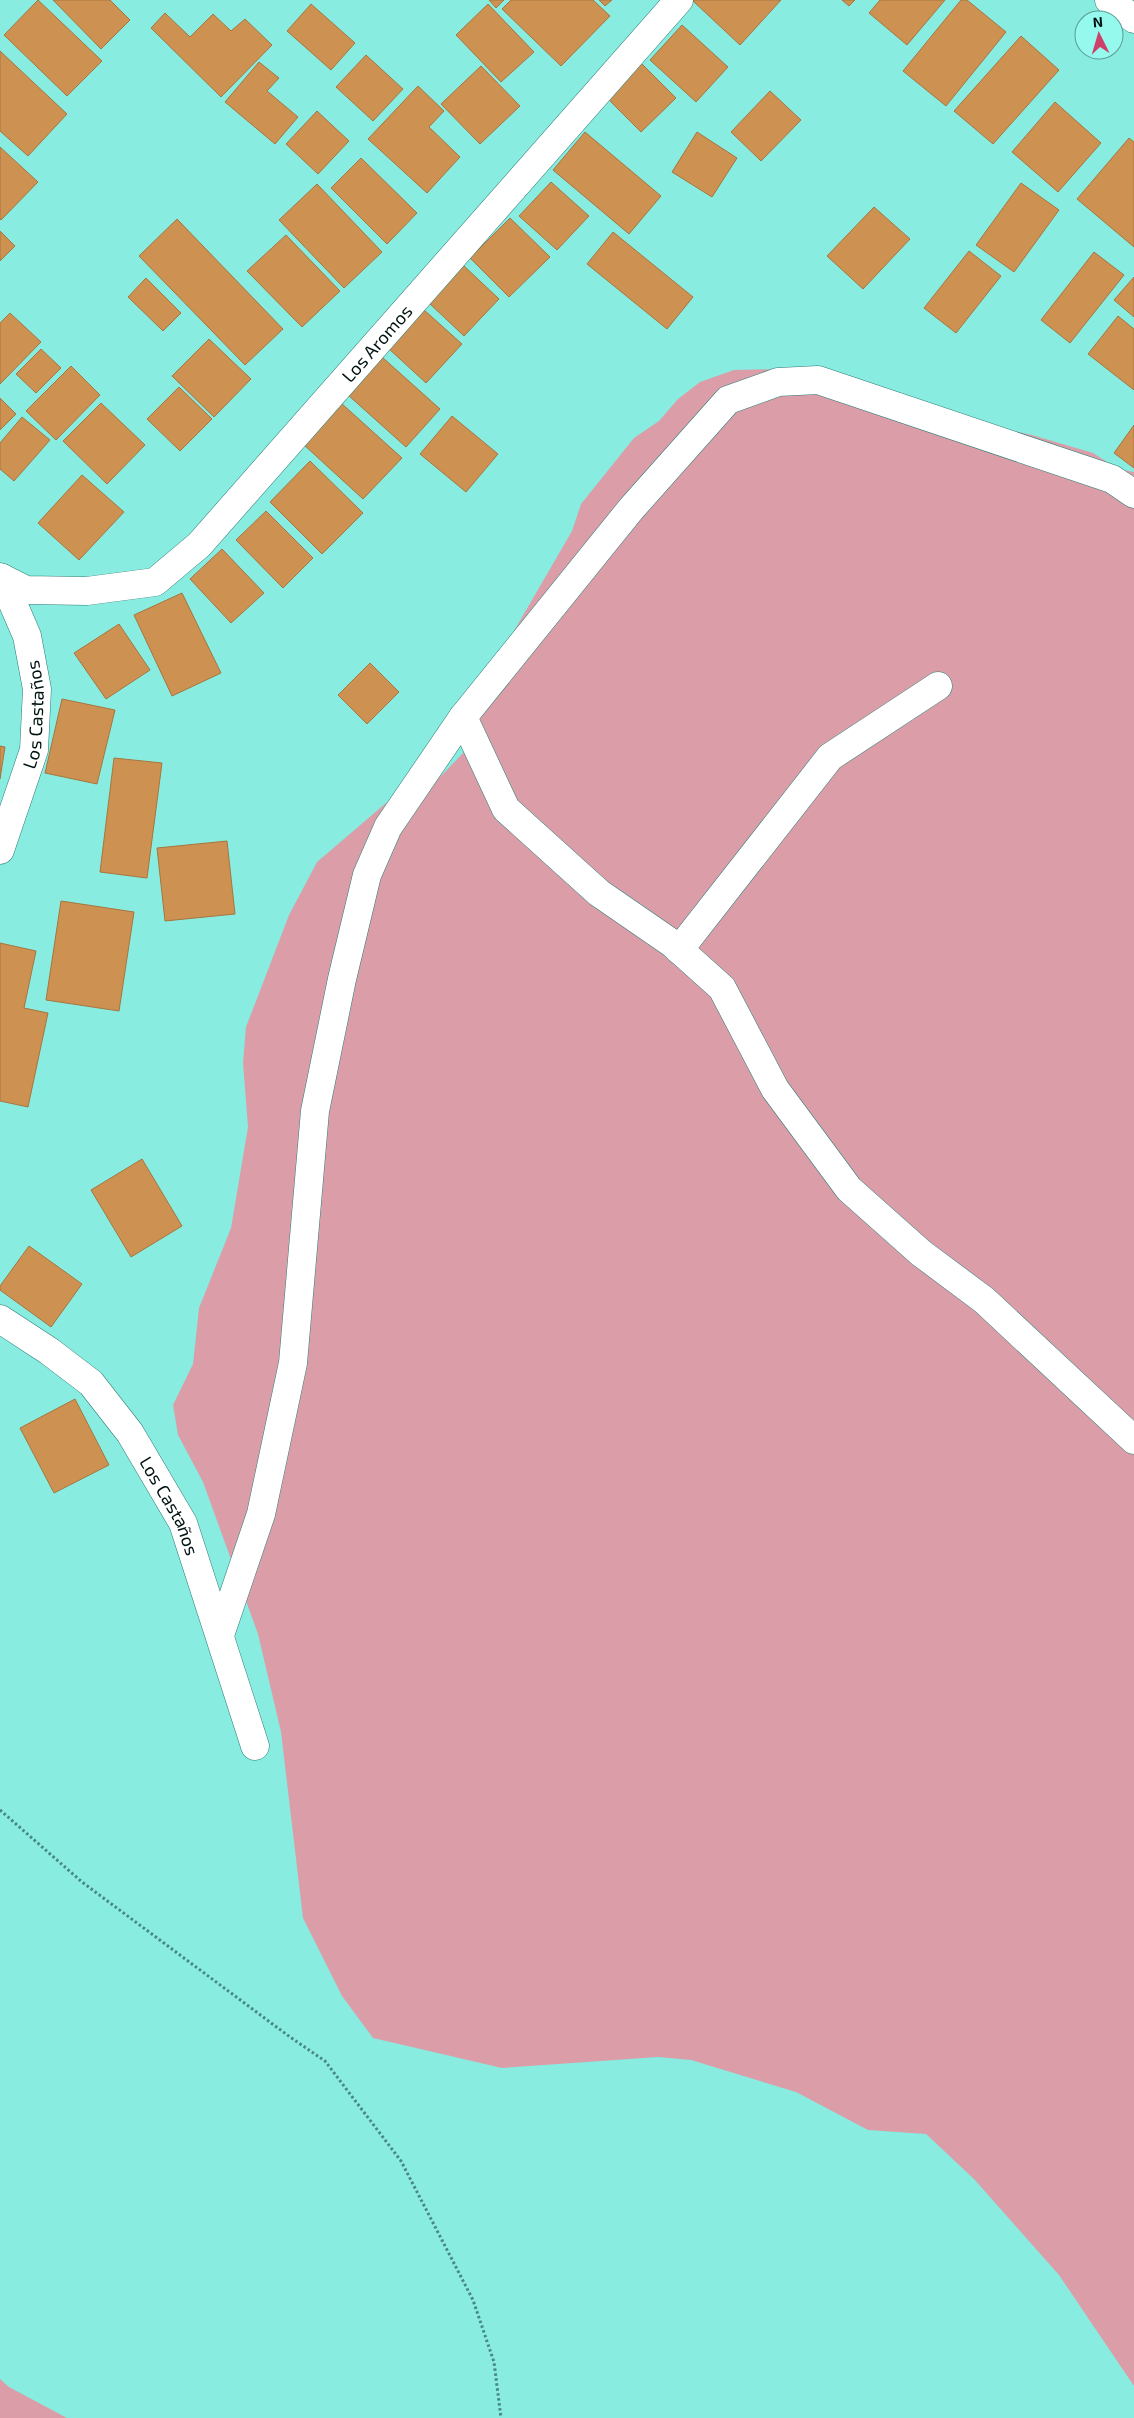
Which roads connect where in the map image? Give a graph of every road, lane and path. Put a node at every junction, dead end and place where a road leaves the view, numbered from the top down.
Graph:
1 (679, 0) edge
2 (1109, 0) edge
3 (1134, 19) edge
4 (1134, 494) edge
5 (9, 582) edge
6 (938, 686) dead end
7 (463, 717) junction
8 (0, 850) edge
9 (679, 950) junction
10 (0, 1319) edge
11 (1134, 1440) edge
12 (220, 1636) junction
13 (255, 1746) dead end
14 (0, 1810) edge
15 (501, 2418) edge

1 - 5 street, Los Aromos
2 - 3 street
4 - 7 street
5 - 8 street, Los Castaños
6 - 9 street
7 - 9 street
7 - 12 street
9 - 11 street
10 - 12 street, Los Castaños
12 - 13 street, Los Castaños
14 - 15 path

